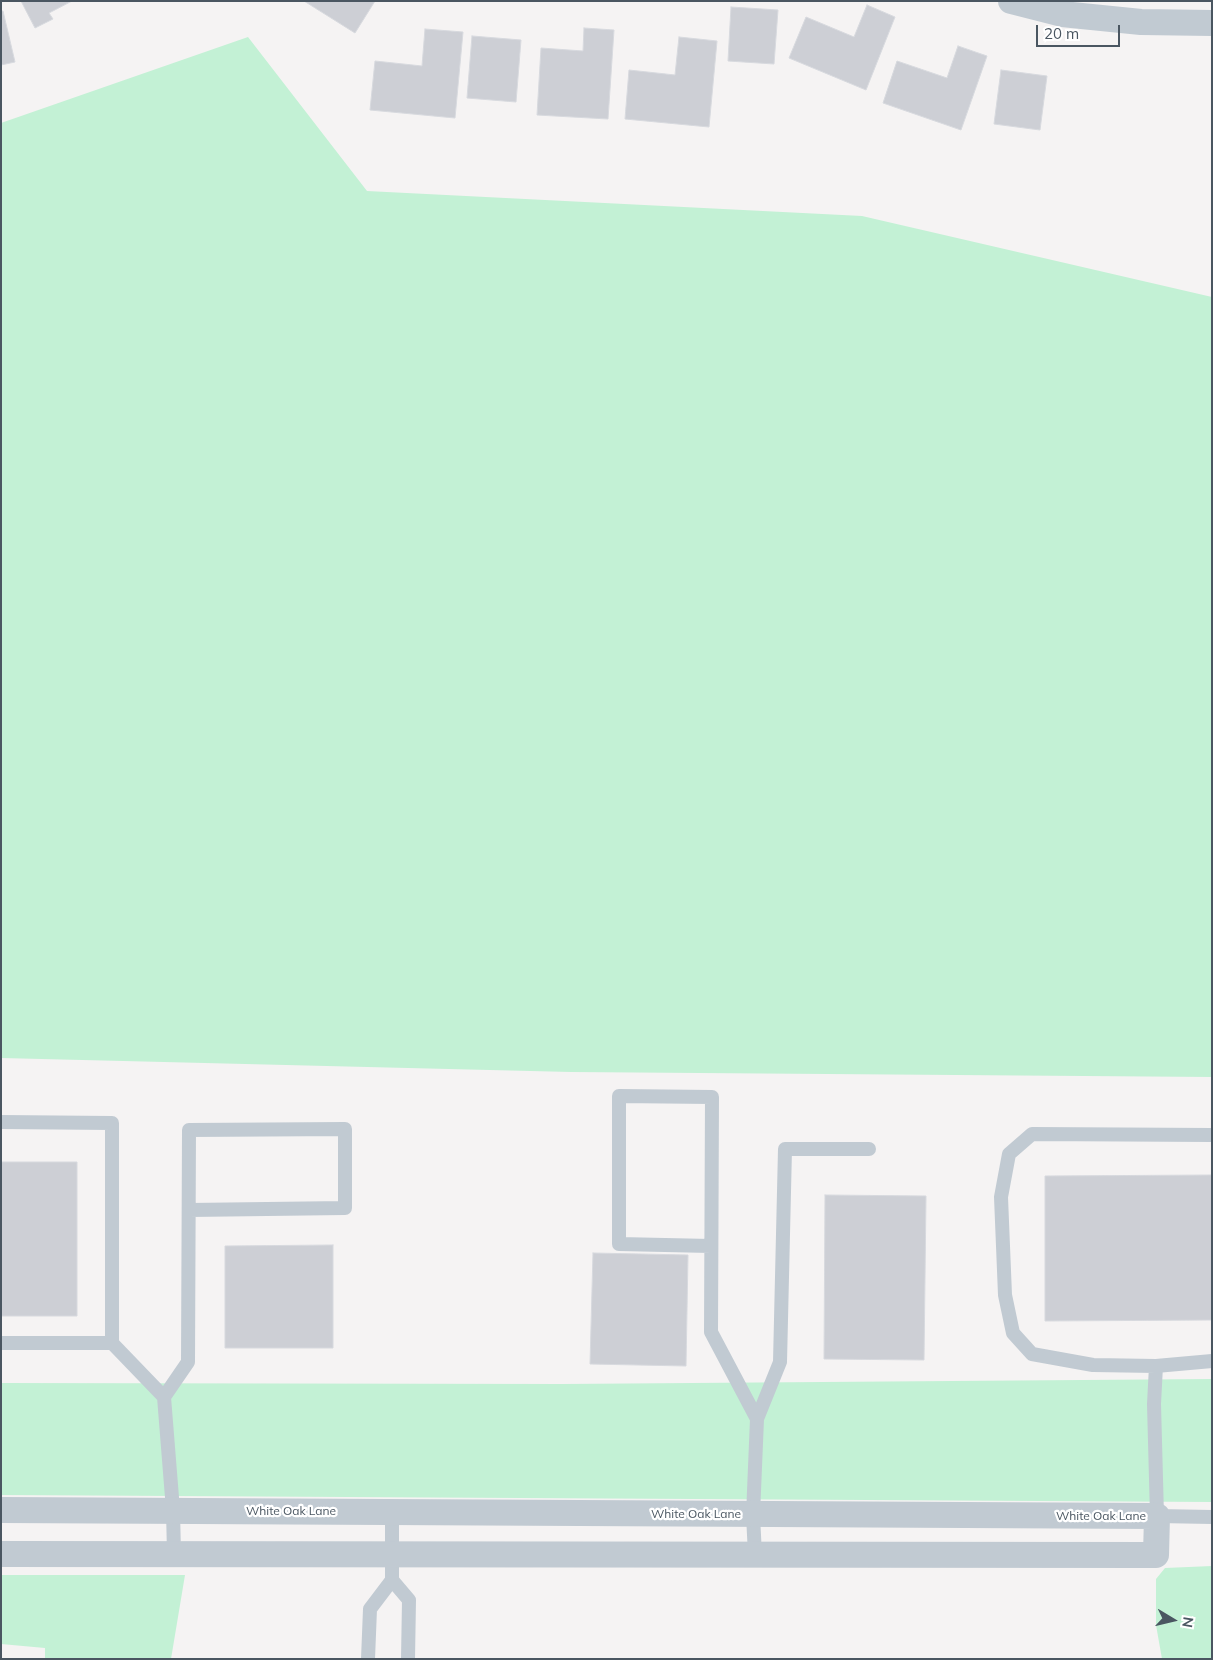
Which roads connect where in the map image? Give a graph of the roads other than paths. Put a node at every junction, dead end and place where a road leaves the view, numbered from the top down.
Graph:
1 (1011, 1) edge
2 (1212, 23) edge
3 (1, 1122) edge
4 (1212, 1135) edge
5 (870, 1149) dead end
6 (188, 1210) junction
7 (711, 1246) junction
8 (1, 1343) edge
9 (112, 1343) junction
10 (1212, 1361) edge
11 (1156, 1366) junction
12 (164, 1397) junction
13 (757, 1419) junction
14 (1, 1510) edge
15 (173, 1510) junction
16 (392, 1512) junction
17 (753, 1514) junction
18 (1157, 1516) junction
19 (1212, 1517) edge
20 (1, 1554) edge
21 (174, 1554) junction
22 (755, 1554) junction
23 (393, 1567) junction
24 (368, 1659) edge
25 (408, 1659) edge

1 - 2 street
3 - 9 lane
4 - 11 lane
5 - 13 lane
6 - 6 lane
6 - 12 lane
7 - 7 lane
7 - 13 lane
8 - 9 lane
9 - 12 lane
10 - 11 lane
11 - 18 lane
12 - 15 lane
13 - 17 lane
14 - 15 street, White Oak Lane
15 - 16 street, White Oak Lane
15 - 21 lane
16 - 17 street, White Oak Lane
16 - 23 lane
17 - 18 street, White Oak Lane
17 - 22 lane
18 - 19 lane
18 - 22 street, White Oak Lane
20 - 21 street, White Oak Lane
21 - 23 street, White Oak Lane
22 - 23 street, White Oak Lane
23 - 24 lane
23 - 25 lane

